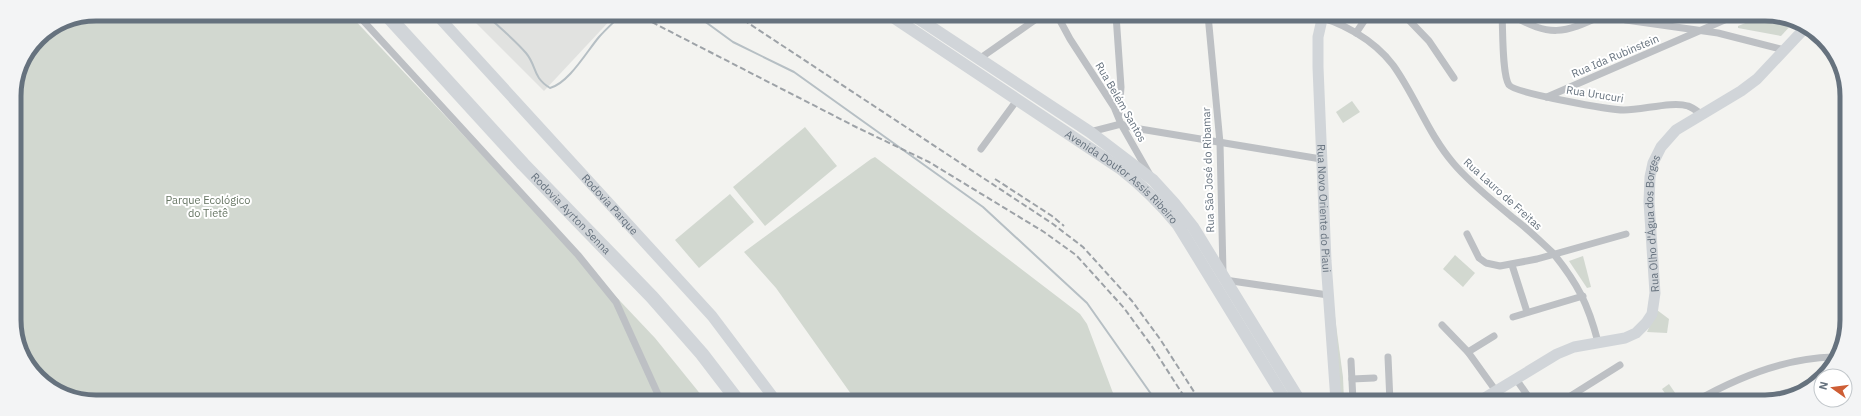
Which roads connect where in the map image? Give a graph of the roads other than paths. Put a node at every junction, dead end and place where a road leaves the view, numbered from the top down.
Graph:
1 (363, 21) edge
2 (394, 21) edge
3 (442, 21) edge
4 (899, 21) edge
5 (922, 21) edge
6 (1033, 21) edge
7 (1060, 21) edge
8 (1116, 21) edge
9 (1209, 21) edge
10 (1321, 21) edge
11 (1333, 21) edge
12 (1364, 21) edge
13 (1410, 21) edge
14 (1502, 21) edge
15 (1523, 21) edge
16 (1590, 21) edge
17 (1654, 21) edge
18 (1724, 21) edge
19 (1702, 30) junction
20 (1802, 31) edge
21 (1356, 33) junction
22 (1784, 50) junction
23 (979, 59) junction
24 (1454, 78) dead end
25 (1547, 97) junction
26 (1017, 100) junction
27 (1701, 114) junction
28 (1119, 116) junction
29 (1121, 124) junction
30 (1090, 132) junction
31 (1220, 142) junction
32 (981, 149) dead end
33 (1321, 159) junction
34 (1153, 180) junction
35 (1467, 234) dead end
36 (1626, 234) dead end
37 (1553, 253) junction
38 (1512, 265) junction
39 (1224, 278) junction
40 (1328, 296) junction
41 (1583, 296) junction
42 (1527, 312) junction
43 (1513, 317) dead end
44 (1442, 325) dead end
45 (1494, 336) dead end
46 (1598, 342) junction
47 (1468, 352) junction
48 (1388, 357) dead end
49 (1830, 357) edge
50 (1350, 361) dead end
51 (1620, 365) dead end
52 (1374, 378) dead end
53 (1352, 379) junction
54 (1516, 379) junction
55 (1790, 390) edge
56 (1496, 391) junction
57 (1776, 394) edge
58 (658, 395) edge
59 (733, 395) edge
60 (771, 395) edge
61 (1282, 395) edge
62 (1296, 395) edge
63 (1335, 395) edge
64 (1353, 395) edge
65 (1390, 395) edge
66 (1489, 395) edge
67 (1527, 395) edge
68 (1572, 395) edge
69 (1707, 395) edge

1 - 58 street
2 - 59 highway, Rodovia Ayrton Senna
3 - 60 street, Rodovia Parque
4 - 26 main road, Avenida Doutor Assis Ribeiro
5 - 23 main road, Avenida Doutor Assis Ribeiro
6 - 23 street
7 - 28 street, Rua Belém Santos
8 - 28 street
9 - 31 street, Rua São José do Ribamar
10 - 33 street, Rua Novo Oriente do Piaui
11 - 21 street, Rua Lauro de Freitas
12 - 21 street
13 - 24 street
14 - 25 street, Rua Urucuri
15 - 16 street
17 - 19 street
18 - 19 street, Rua Ida Rubinstein
19 - 22 street
19 - 25 street, Rua Ida Rubinstein
20 - 22 street, Rua Olho d'Água dos Borges
21 - 37 street, Rua Lauro de Freitas
22 - 27 street, Rua Olho d'Água dos Borges
23 - 30 main road, Avenida Doutor Assis Ribeiro
25 - 27 street, Rua Urucuri
26 - 32 street
26 - 61 main road, Avenida Doutor Assis Ribeiro
27 - 46 street, Rua Olho d'Água dos Borges
28 - 29 street, Rua Belém Santos
29 - 30 street
29 - 31 street
29 - 34 street, Rua Belém Santos
30 - 34 main road, Avenida Doutor Assis Ribeiro
31 - 33 street
31 - 39 street, Rua São José do Ribamar
33 - 40 street, Rua Novo Oriente do Piaui
34 - 39 main road, Avenida Doutor Assis Ribeiro
35 - 38 street
36 - 37 street
37 - 38 street
37 - 41 street, Rua Lauro de Freitas
38 - 42 street
39 - 40 street
39 - 62 main road, Avenida Doutor Assis Ribeiro
40 - 63 street, Rua Novo Oriente do Piaui
41 - 42 street
41 - 46 street, Rua Lauro de Freitas
42 - 43 street
44 - 47 street
45 - 47 street
46 - 54 street, Rua Olho d'Água dos Borges
47 - 56 street
48 - 65 street
49 - 69 street
50 - 53 street
51 - 68 street
52 - 53 street
53 - 64 street
54 - 56 street, Rua Olho d'Água dos Borges
54 - 67 street
55 - 57 street
56 - 66 street, Rua Olho d'Água dos Borges

